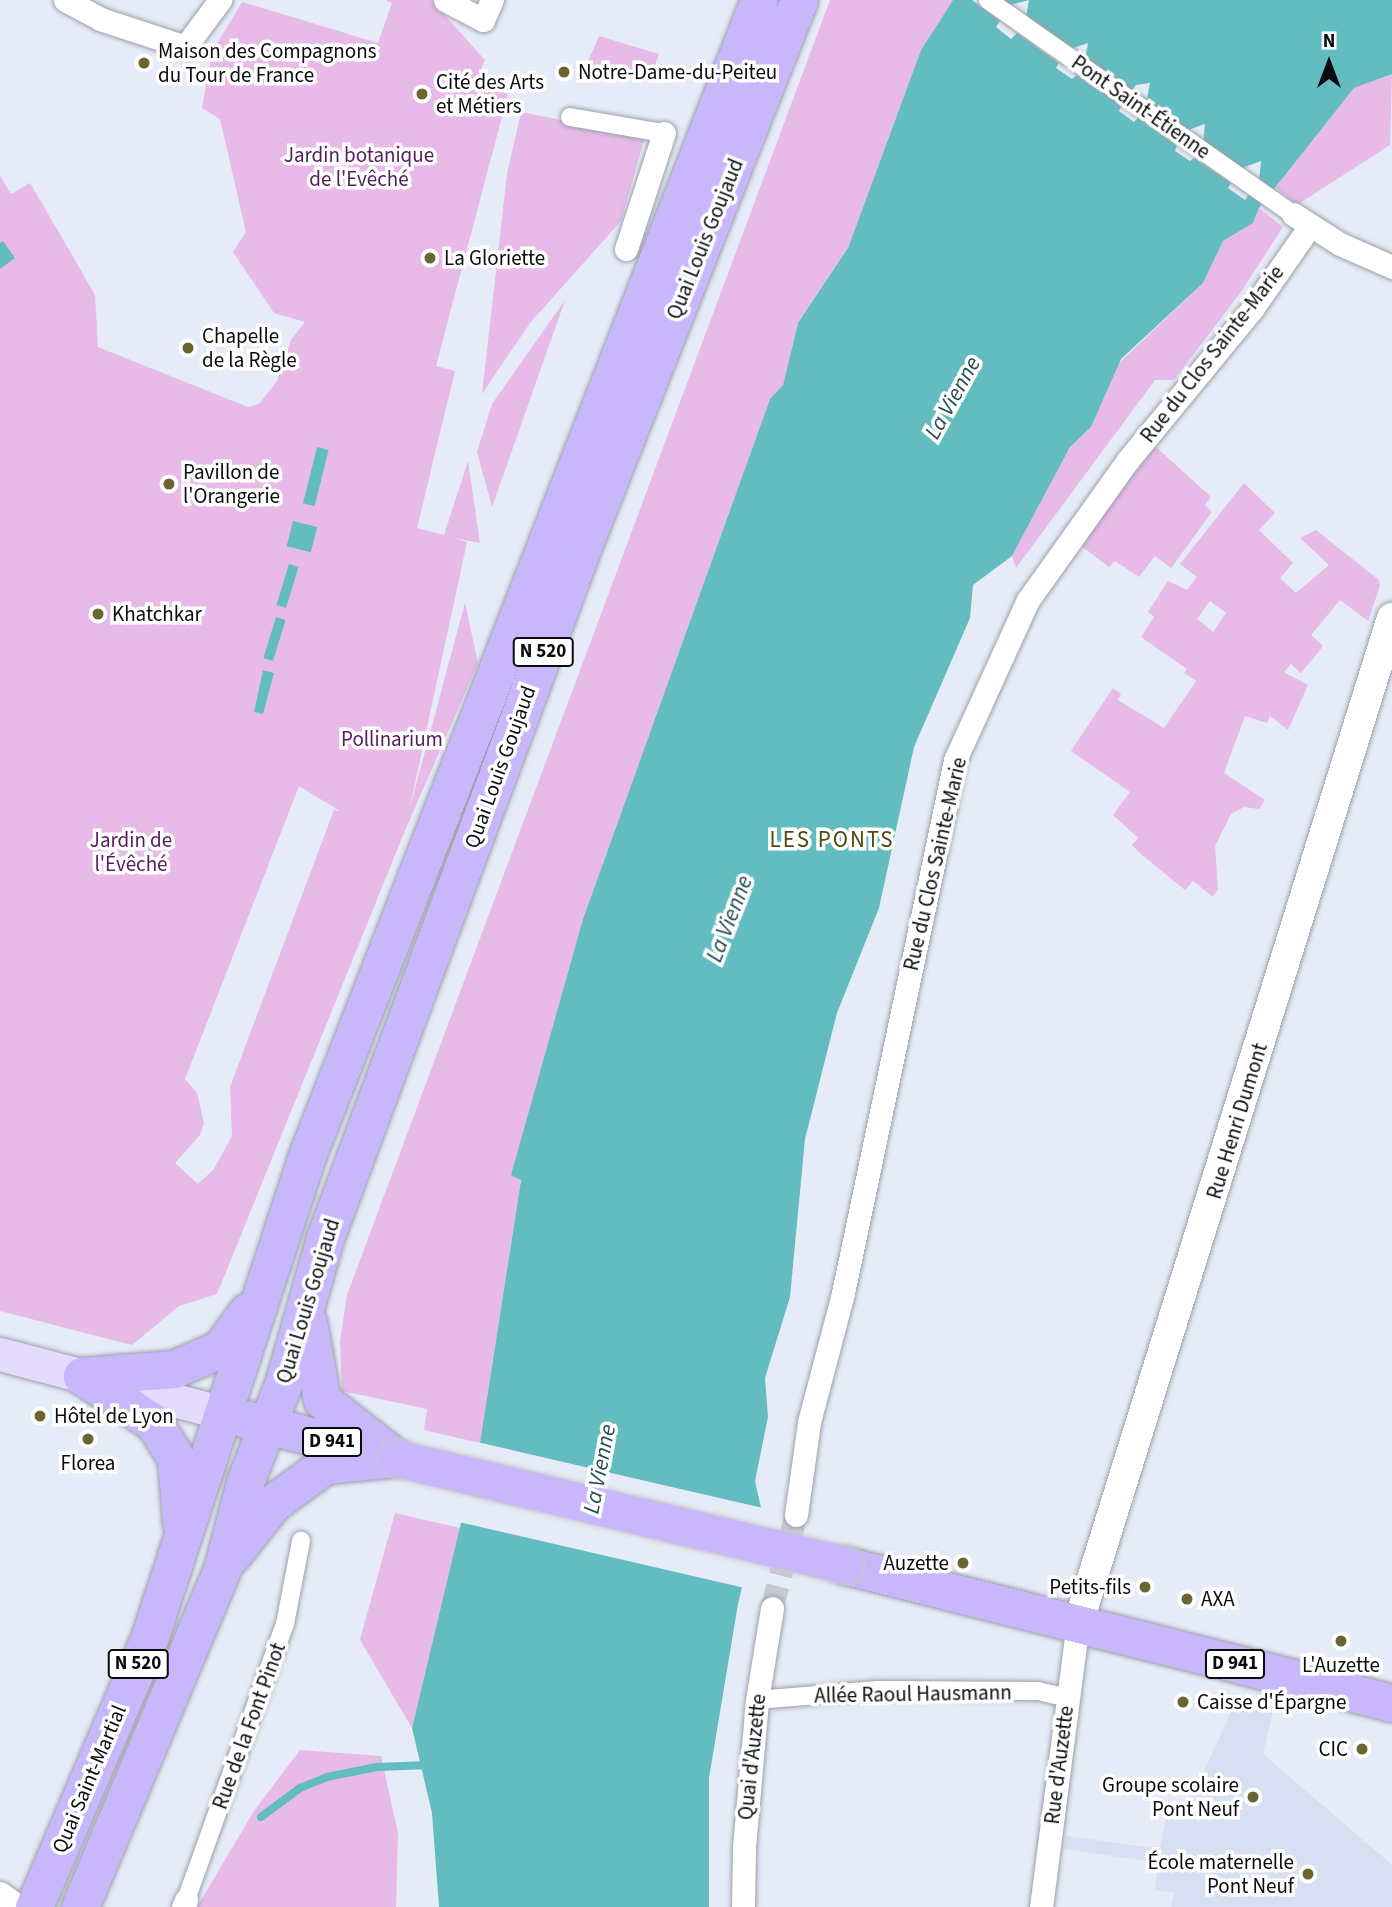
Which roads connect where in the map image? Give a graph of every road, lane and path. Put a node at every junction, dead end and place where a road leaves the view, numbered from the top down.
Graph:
1 (65, 0) edge
2 (220, 0) edge
3 (445, 0) edge
4 (759, 0) edge
5 (799, 0) edge
6 (988, 0) edge
7 (488, 10) edge
8 (569, 117) dead end
9 (664, 133) joint
10 (1302, 220) junction
11 (626, 249) dead end
12 (1392, 267) edge
13 (1392, 618) edge
14 (261, 1294) junction
15 (306, 1310) junction
16 (0, 1354) edge
17 (82, 1376) junction
18 (224, 1413) junction
19 (268, 1425) junction
20 (396, 1458) junction
21 (796, 1515) tunnel mouth
22 (301, 1541) dead end
23 (182, 1550) junction
24 (223, 1566) junction
25 (772, 1608) tunnel mouth
26 (1078, 1624) junction
27 (1068, 1698) junction
28 (757, 1700) junction
29 (1392, 1703) edge
30 (0, 1893) edge
31 (185, 1904) edge
32 (19, 1907) edge
33 (34, 1907) edge
34 (80, 1907) edge
35 (743, 1907) edge
36 (1041, 1907) edge

1 - 2 street
3 - 7 street
4 - 14 main road, Quai Louis Goujaud / N 520
5 - 15 main road, Quai Louis Goujaud / N 520
6 - 10 street, Pont Saint-Étienne
8 - 9 street
9 - 11 street
10 - 12 street
10 - 21 street, Rue du Clos Sainte-Marie
13 - 26 street, Rue Henri Dumont
14 - 17 main road
14 - 18 main road, Quai Louis Goujaud / N 520
15 - 19 main road, Quai Louis Goujaud / N 520
15 - 20 main road
16 - 17 main road
17 - 18 main road
17 - 23 main road
18 - 19 main road, D 941
18 - 23 main road, Quai Saint-Martial / N 520
19 - 20 main road, D 941
19 - 24 main road, Quai Saint-Martial / N 520
20 - 24 main road
20 - 26 main road, D 941, bridge
22 - 31 street, Rue de la Font Pinot
23 - 33 main road, Quai Saint-Martial / N 520
24 - 34 main road, Quai Saint-Martial / N 520
25 - 28 street, Quai d'Auzette
26 - 27 street, Rue d'Auzette
26 - 29 main road, D 941
27 - 28 street, Allée Raoul Hausmann
27 - 36 street, Rue d'Auzette
28 - 35 street, Quai d'Auzette
30 - 32 street

